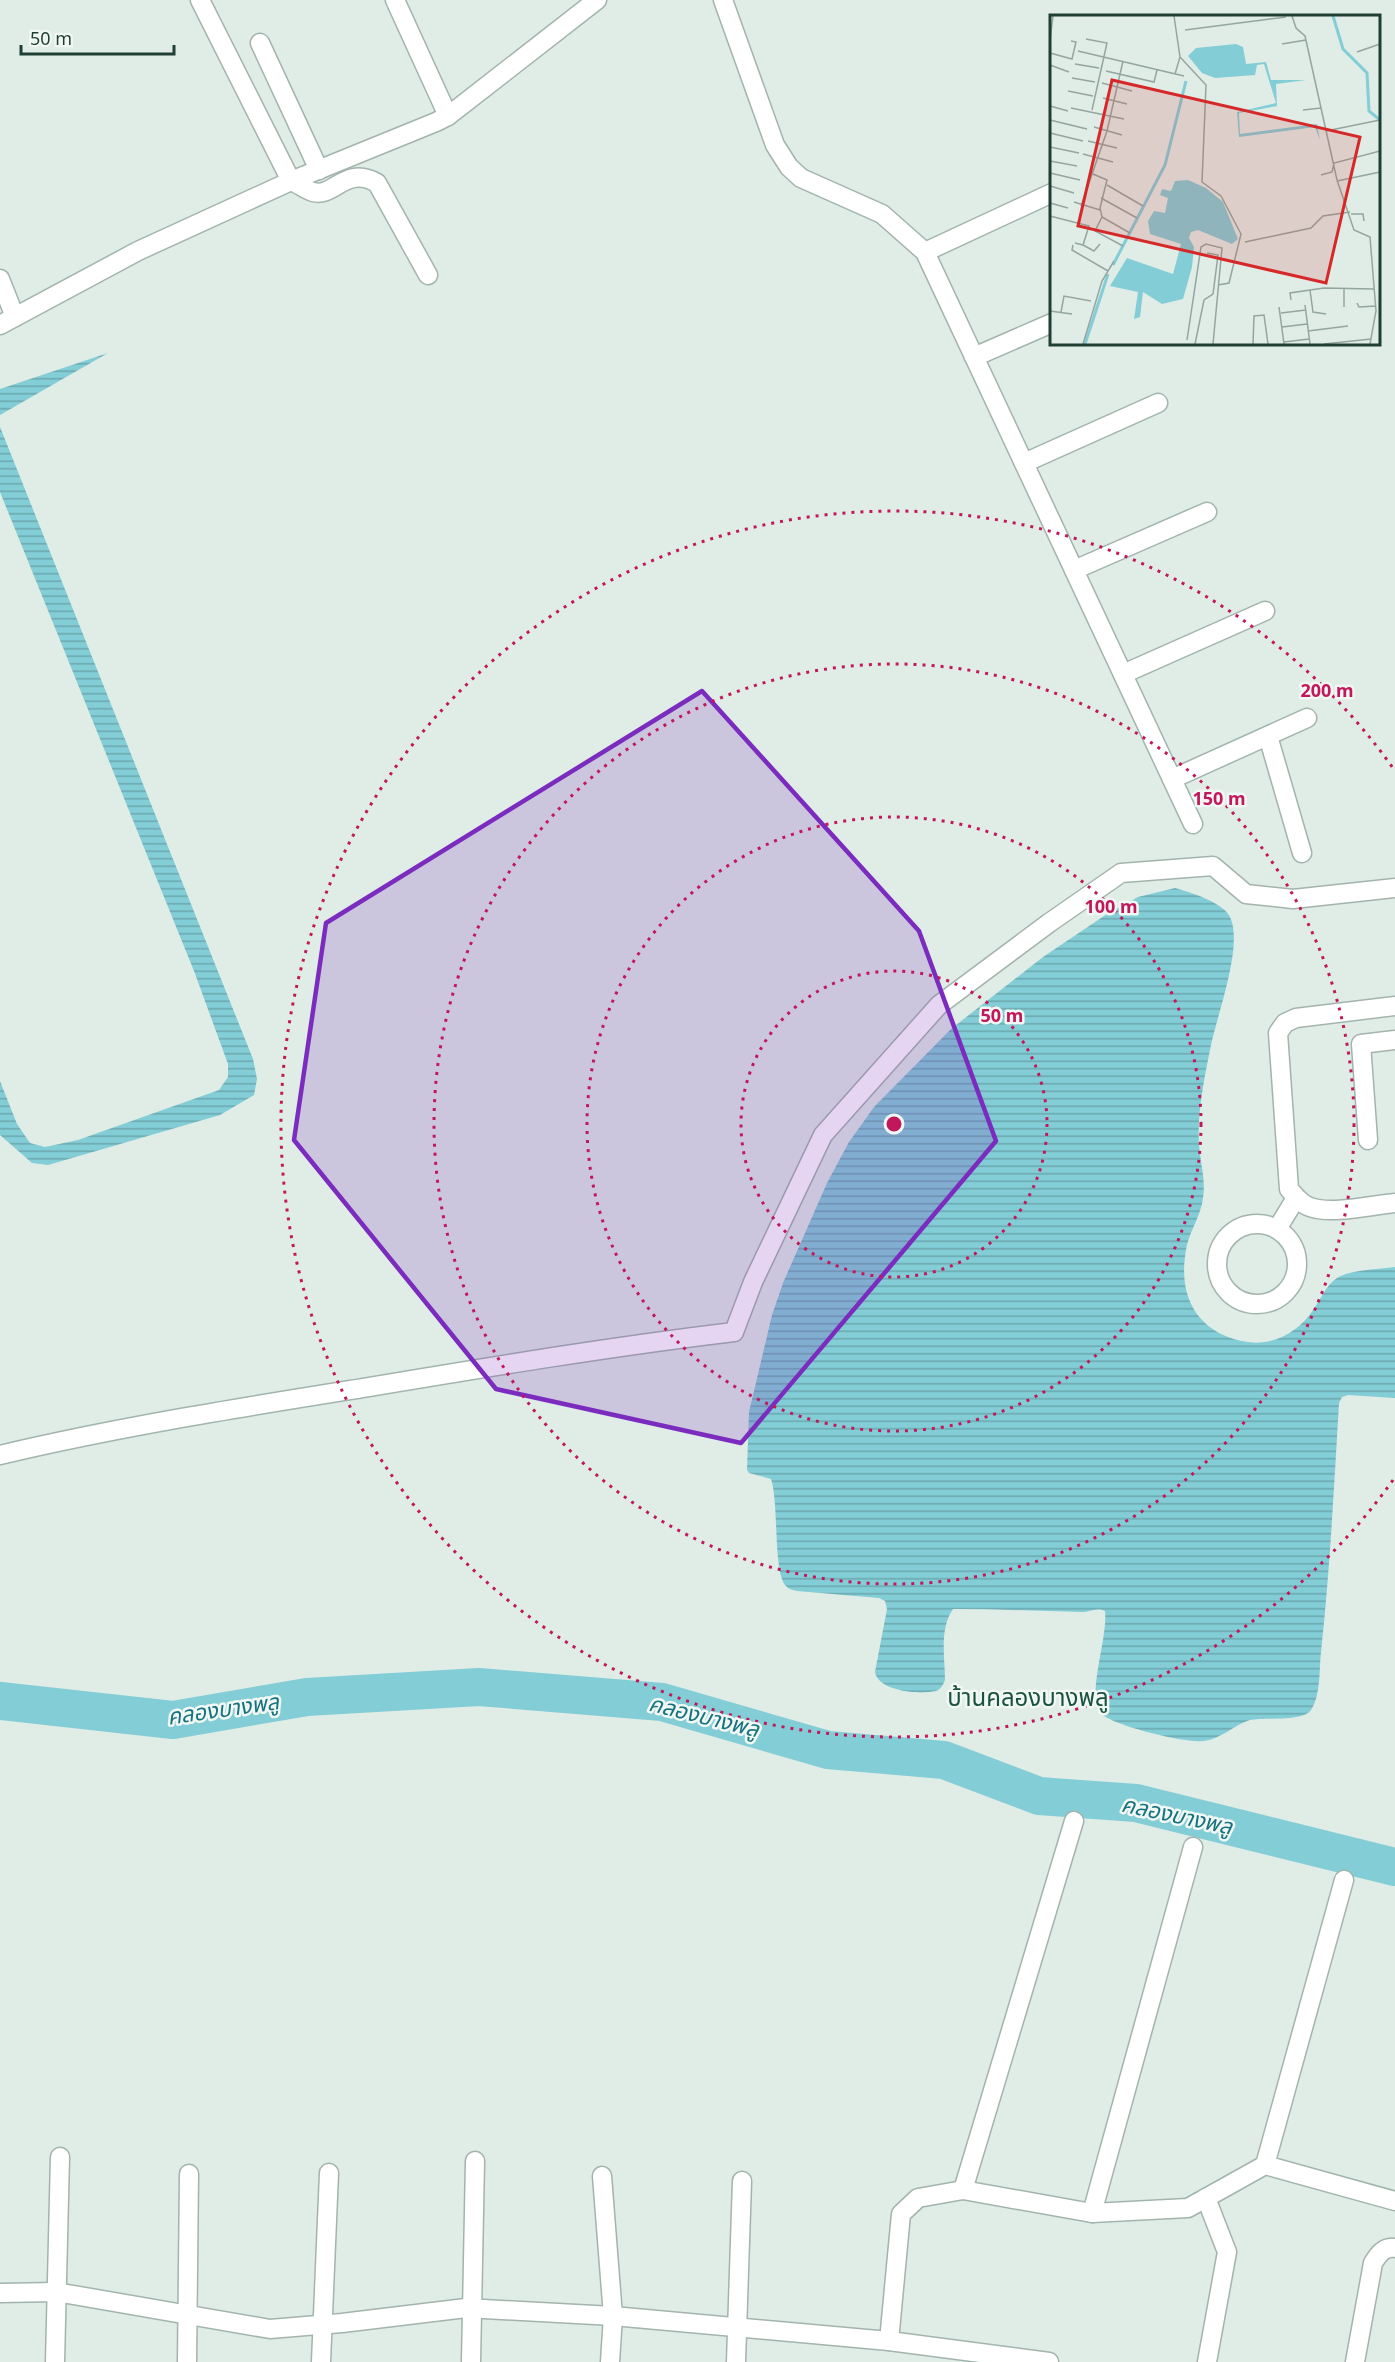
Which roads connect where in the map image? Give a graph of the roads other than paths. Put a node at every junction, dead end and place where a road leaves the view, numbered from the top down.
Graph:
1 (200, 0) edge
2 (395, 0) edge
3 (597, 0) edge
4 (723, 0) edge
5 (260, 43) dead end
6 (448, 116) junction
7 (319, 170) junction
8 (291, 181) junction
9 (1050, 194) edge
10 (925, 252) junction
11 (428, 276) dead end
12 (0, 279) edge
13 (8, 321) edge
14 (1050, 324) edge
15 (974, 357) junction
16 (1158, 403) dead end
17 (1024, 463) junction
18 (1207, 512) dead end
19 (1074, 570) junction
20 (1264, 611) dead end
21 (1123, 674) junction
22 (1307, 718) dead end
23 (1268, 736) junction
24 (1172, 779) junction
25 (1193, 824) dead end
26 (1302, 854) dead end
27 (1395, 888) edge
28 (1395, 1006) edge
29 (1395, 1040) edge
30 (1368, 1140) dead end
31 (1296, 1198) junction
32 (1395, 1203) edge
33 (1276, 1229) junction
34 (0, 1455) edge
35 (1074, 1821) dead end
36 (1193, 1846) dead end
37 (1344, 1880) dead end
38 (60, 2157) dead end
39 (475, 2161) dead end
40 (1265, 2165) junction
41 (189, 2174) dead end
42 (329, 2174) dead end
43 (602, 2176) dead end
44 (742, 2181) dead end
45 (963, 2190) junction
46 (1206, 2198) junction
47 (1395, 2201) edge
48 (1092, 2213) junction
49 (1395, 2248) edge
50 (56, 2292) junction
51 (0, 2294) edge
52 (472, 2308) junction
53 (188, 2313) junction
54 (614, 2316) junction
55 (322, 2325) junction
56 (737, 2327) junction
57 (889, 2341) junction
58 (55, 2362) edge
59 (187, 2362) edge
60 (321, 2362) edge
61 (471, 2362) edge
62 (610, 2362) edge
63 (736, 2362) edge
64 (1049, 2362) edge
65 (1207, 2362) edge
66 (1355, 2362) edge

1 - 8 street
2 - 6 street
3 - 6 street
4 - 10 street
5 - 7 street
6 - 7 street
7 - 8 street
8 - 11 street
8 - 13 street
9 - 10 street
10 - 15 street
12 - 13 street
14 - 15 street
15 - 17 street
16 - 17 street
17 - 19 street
18 - 19 street
19 - 21 street
20 - 21 street
21 - 24 street
22 - 23 street
23 - 24 street
23 - 26 street
24 - 25 street
27 - 34 street
28 - 31 street
29 - 30 street
31 - 32 street
31 - 33 street
33 - 33 street
35 - 45 street
36 - 48 street
37 - 40 street
38 - 50 street
39 - 52 street
40 - 46 street
40 - 47 street
41 - 53 street
42 - 55 street
43 - 54 street
44 - 56 street
45 - 48 street
45 - 57 street
46 - 48 street
46 - 65 street
49 - 66 street
50 - 51 street
50 - 53 street
50 - 58 street
52 - 54 street
52 - 55 street
52 - 61 street
53 - 55 street
53 - 59 street
54 - 56 street
54 - 62 street
55 - 60 street
56 - 57 street
56 - 63 street
57 - 64 street

